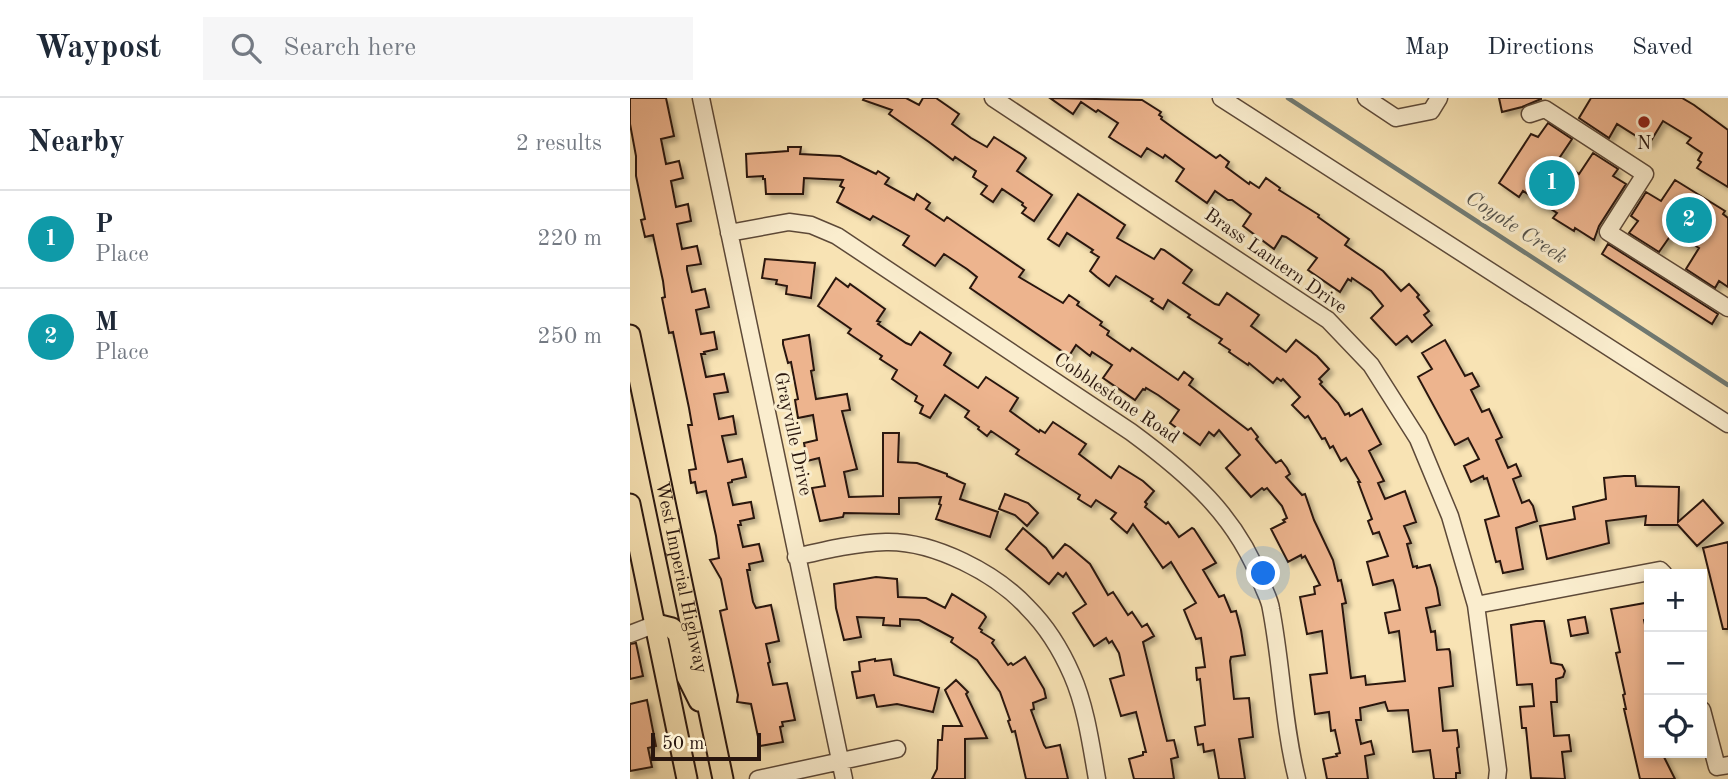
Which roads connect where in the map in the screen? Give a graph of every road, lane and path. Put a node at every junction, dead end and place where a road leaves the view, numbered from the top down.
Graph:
1 (701, 98) edge
2 (993, 98) edge
3 (1221, 98) edge
4 (1366, 98) edge
5 (1439, 98) edge
6 (1541, 107) edge
7 (729, 233) junction
8 (1728, 307) edge
9 (630, 335) edge
10 (1728, 424) edge
11 (630, 504) edge
12 (796, 557) junction
13 (1644, 575) edge
14 (1476, 605) junction
15 (656, 624) junction
16 (633, 633) edge
17 (710, 717) junction
18 (1707, 723) edge
19 (897, 749) dead end
20 (841, 761) junction
21 (1723, 766) edge
22 (687, 779) edge
23 (723, 779) edge
24 (758, 779) edge
25 (844, 779) edge
26 (1097, 779) edge
27 (1297, 779) edge
28 (1497, 779) edge

1 - 7 street, Grayville Drive
2 - 14 street, Brass Lantern Drive
3 - 10 street
4 - 5 street
6 - 8 street
7 - 12 street, Grayville Drive
7 - 27 street, Cobblestone Road
9 - 17 main road, West Imperial Highway
11 - 15 main road, West Imperial Highway
12 - 20 street, Grayville Drive
12 - 26 street
13 - 14 street
14 - 28 street, Brass Lantern Drive
15 - 16 street
15 - 17 main road
15 - 22 main road, West Imperial Highway
17 - 23 main road, West Imperial Highway
18 - 21 street
19 - 20 street
20 - 24 street
20 - 25 street, Grayville Drive

